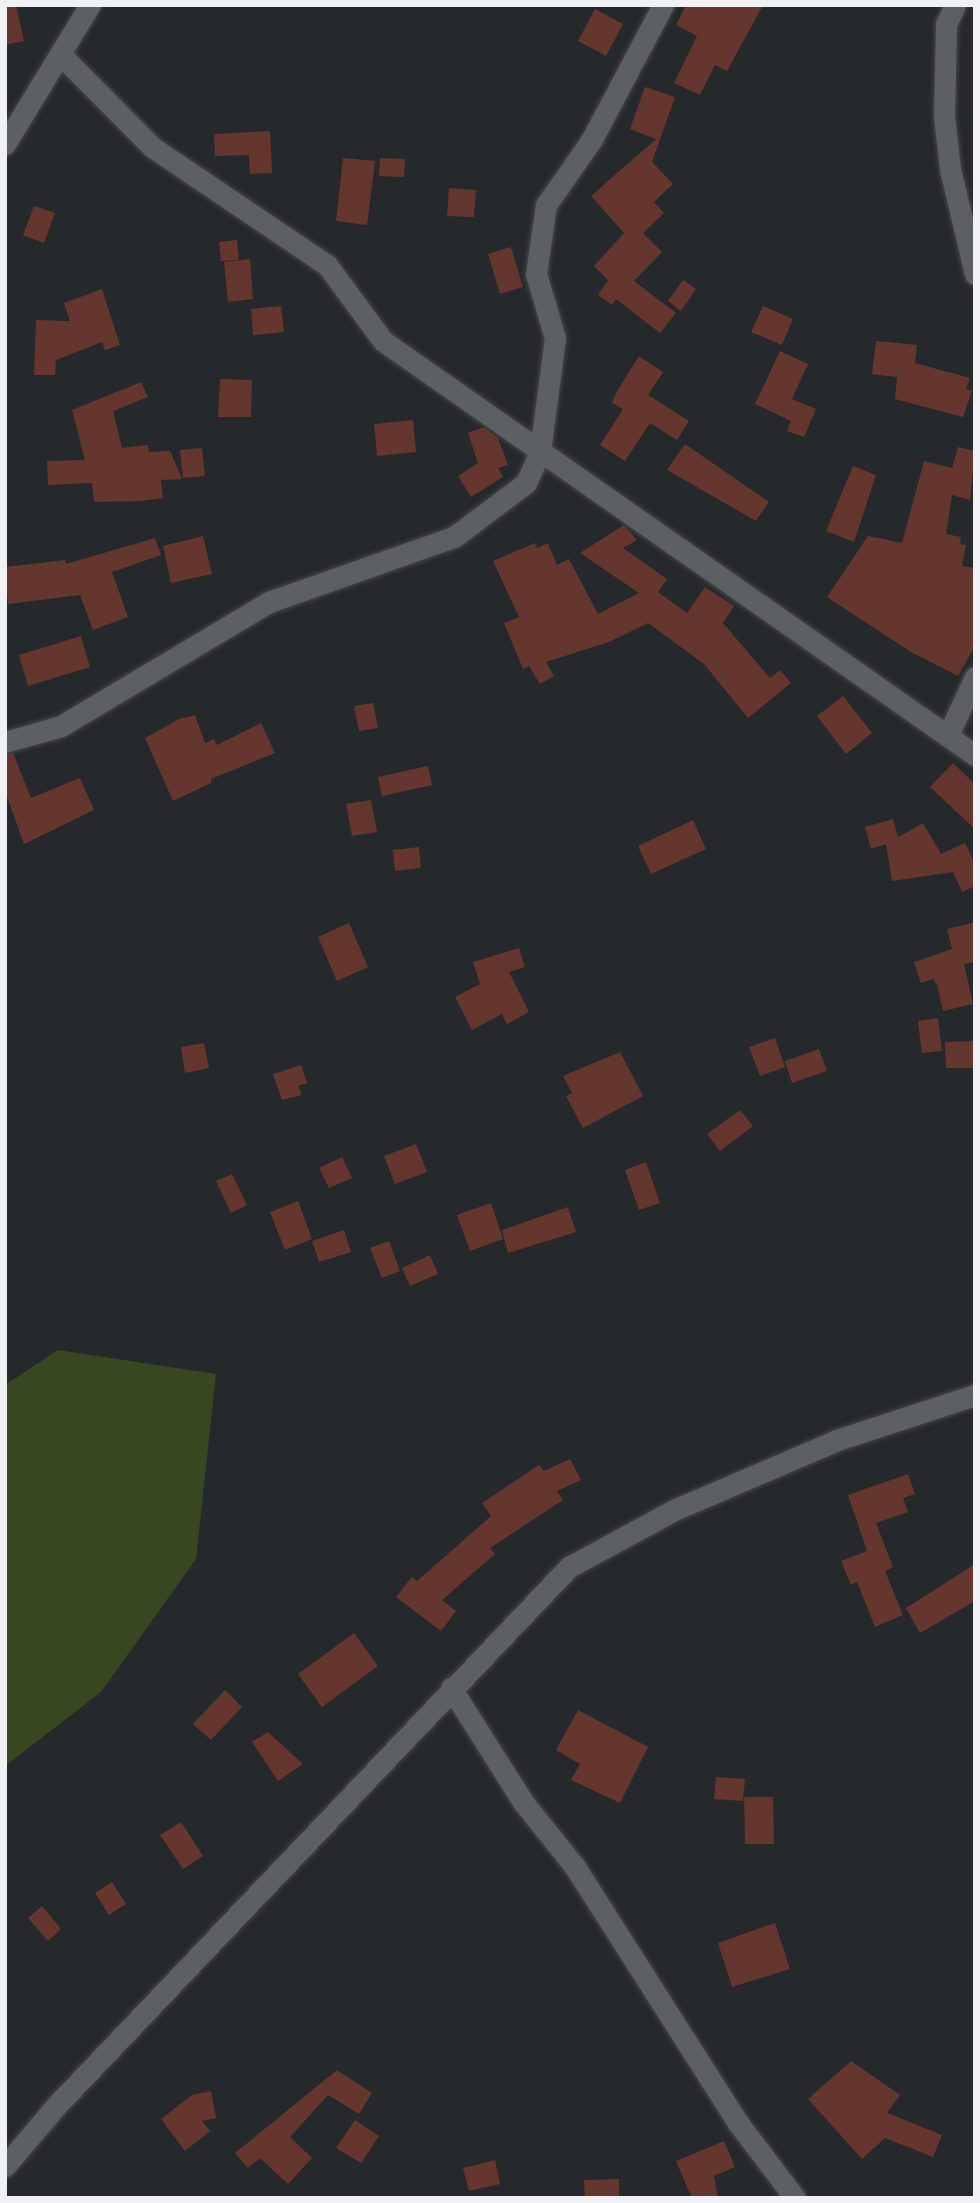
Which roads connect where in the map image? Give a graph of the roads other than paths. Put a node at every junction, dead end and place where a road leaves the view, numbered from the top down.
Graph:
1 (90, 5) edge
2 (663, 5) edge
3 (955, 5) edge
4 (62, 56) junction
5 (5, 144) edge
6 (975, 274) edge
7 (540, 452) junction
8 (975, 677) edge
9 (948, 735) junction
10 (5, 742) edge
11 (975, 755) edge
12 (975, 1395) edge
13 (451, 1688) junction
14 (5, 2166) edge
15 (795, 2198) edge

1 - 4 street
2 - 7 street
3 - 6 street
4 - 5 street
4 - 7 street
7 - 9 street
7 - 10 street
8 - 9 street
9 - 11 street
12 - 13 street
13 - 14 street
13 - 15 street

